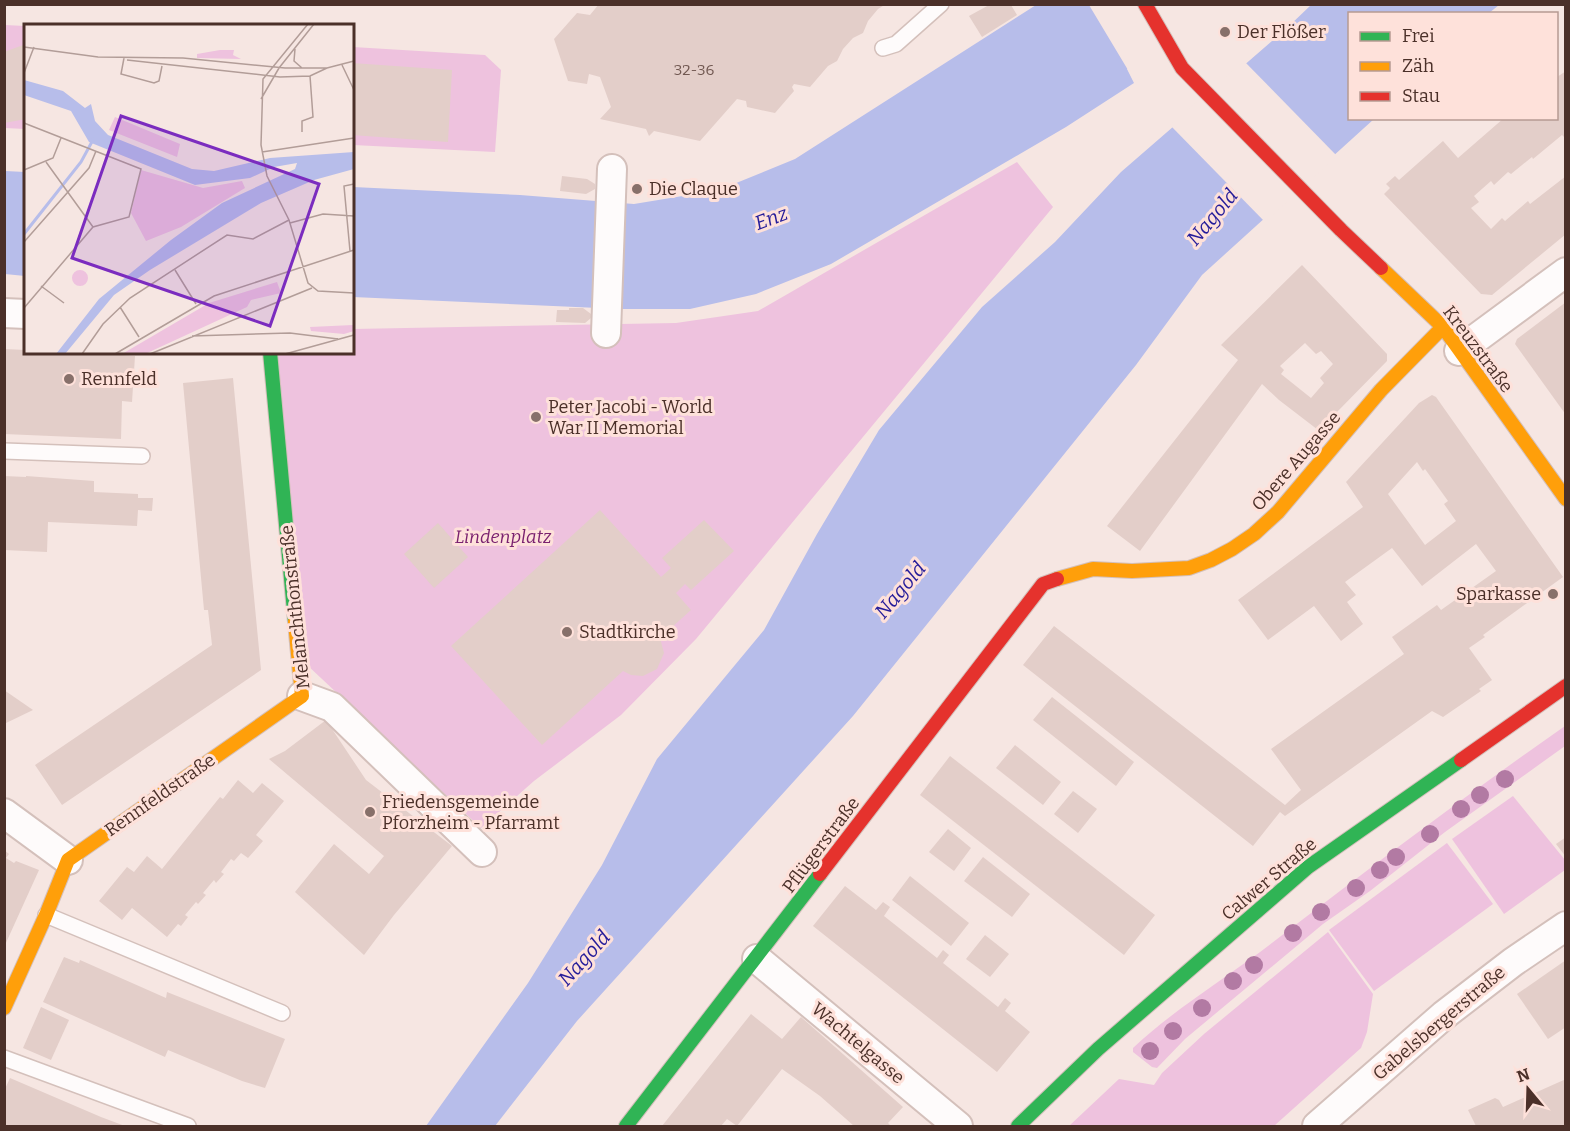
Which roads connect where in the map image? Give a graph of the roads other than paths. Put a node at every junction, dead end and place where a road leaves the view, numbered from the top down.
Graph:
1 (941, 4) edge
2 (1145, 4) edge
3 (883, 48) dead end
4 (611, 183) dead end
5 (1566, 272) edge
6 (4, 313) edge
7 (24, 314) edge
8 (607, 326) dead end
9 (1443, 327) junction
10 (1459, 351) junction
11 (270, 354) edge
12 (4, 451) edge
13 (142, 456) dead end
14 (1566, 499) edge
15 (1043, 584) joint
16 (1566, 686) edge
17 (302, 696) junction
18 (4, 813) edge
19 (482, 852) dead end
20 (68, 860) junction
21 (46, 915) junction
22 (1566, 926) edge
23 (757, 959) junction
24 (4, 1008) edge
25 (282, 1013) dead end
26 (4, 1058) edge
27 (188, 1126) edge
28 (626, 1126) edge
29 (958, 1126) edge
30 (1018, 1126) edge
31 (1317, 1126) edge

1 - 3 lane
2 - 9 street, Kreuzstraße
4 - 8 street
5 - 10 street
6 - 7 street
9 - 10 street, Kreuzstraße
9 - 15 street, Obere Augasse
10 - 14 street, Kreuzstraße
11 - 17 street, Melanchthonstraße
12 - 13 lane
15 - 23 street, Pflügerstraße
16 - 30 street, Calwer Straße
17 - 19 street, Melanchthonstraße
17 - 20 street, Rennfeldstraße
18 - 20 street
20 - 21 street
21 - 24 street
21 - 25 lane
22 - 31 street, Gabelsbergerstraße
23 - 28 street, Pflügerstraße
23 - 29 street, Wachtelgasse
26 - 27 lane

